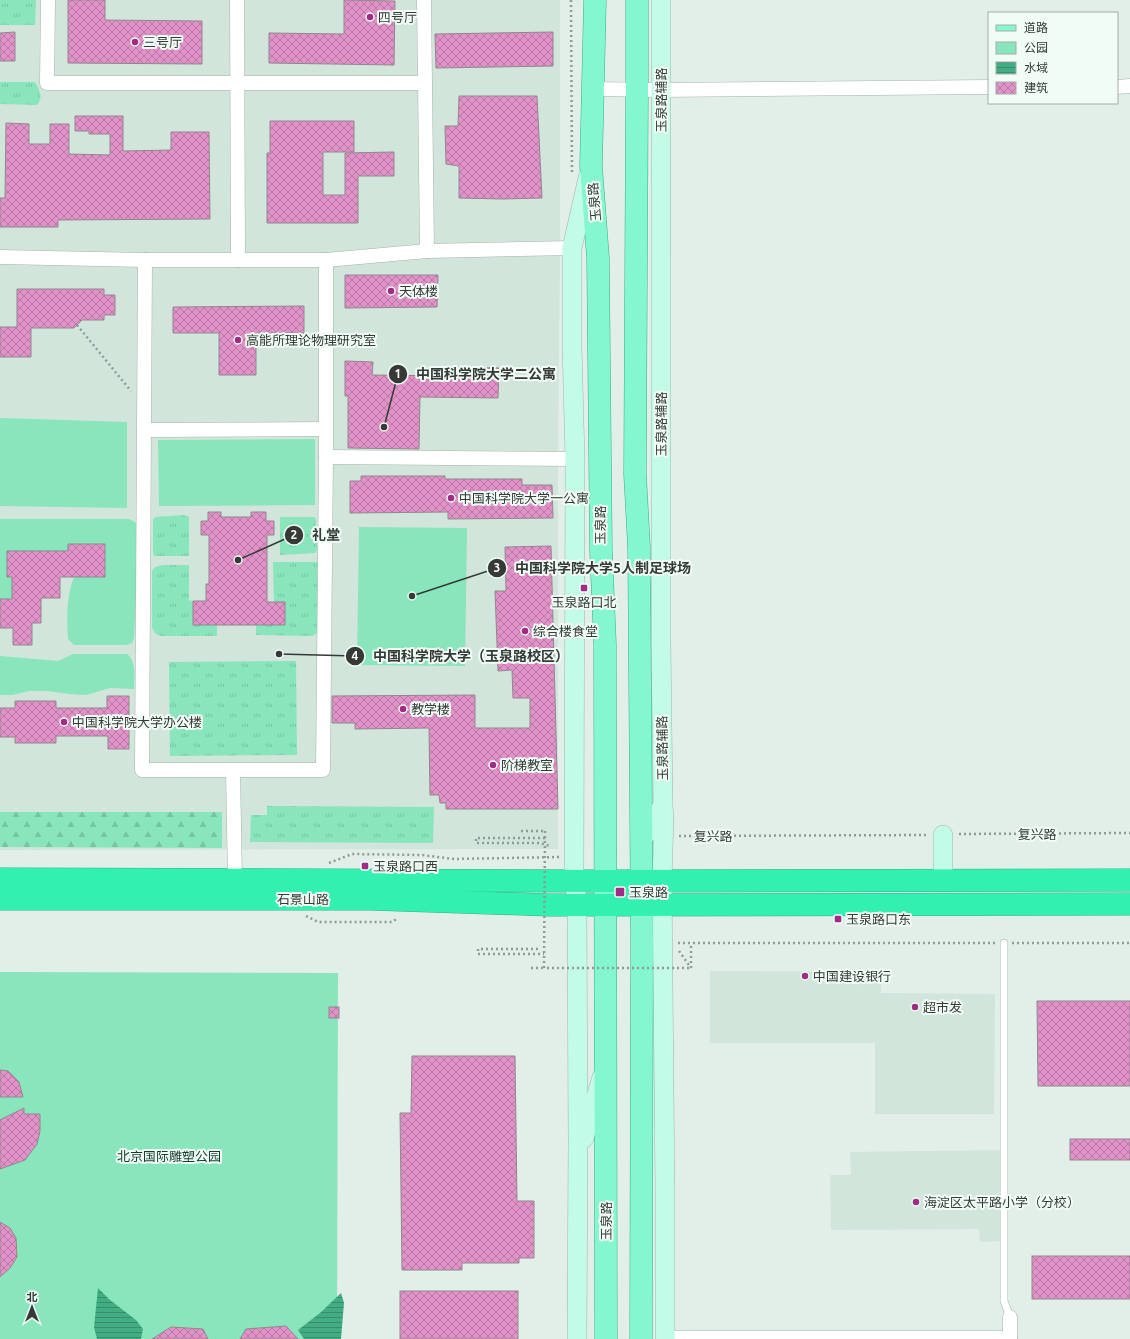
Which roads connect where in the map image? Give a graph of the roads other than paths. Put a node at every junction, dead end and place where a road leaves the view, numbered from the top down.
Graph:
1 (48, 0) edge
2 (237, 0) edge
3 (424, 0) edge
4 (595, 0) edge
5 (637, 0) edge
6 (661, 0) edge
7 (238, 83) junction
8 (424, 83) junction
9 (1118, 86) edge
10 (1130, 86) edge
11 (988, 87) edge
12 (593, 89) junction
13 (638, 89) junction
14 (661, 90) junction
15 (591, 166) junction
16 (572, 248) junction
17 (427, 251) junction
18 (0, 257) edge
19 (145, 260) junction
20 (238, 260) junction
21 (326, 260) junction
22 (326, 429) junction
23 (144, 430) junction
24 (326, 457) junction
25 (575, 459) junction
26 (574, 488) junction
27 (601, 551) junction
28 (233, 771) junction
29 (663, 804) junction
30 (943, 834) road end
31 (641, 841) junction
32 (0, 879) edge
33 (235, 880) junction
34 (651, 880) junction
35 (943, 880) junction
36 (1130, 880) edge
37 (575, 881) junction
38 (606, 881) junction
39 (0, 899) edge
40 (1130, 904) edge
41 (577, 905) junction
42 (606, 905) junction
43 (652, 905) junction
44 (1004, 943) road end
45 (606, 1064) junction
46 (664, 1130) junction
47 (578, 1158) junction
48 (641, 1218) junction
49 (1010, 1317) joint
50 (1010, 1338) edge
51 (577, 1339) edge
52 (606, 1339) edge
53 (641, 1339) edge
54 (664, 1339) edge

1 - 7 street
2 - 7 street
3 - 8 street
4 - 12 main road, 玉泉路
5 - 13 main road
6 - 14 street, 玉泉路辅路
7 - 8 street
7 - 20 street
8 - 17 street
9 - 10 street
11 - 14 street
12 - 13 street
12 - 15 main road, 玉泉路
13 - 14 street
13 - 31 main road
14 - 29 street, 玉泉路辅路
15 - 16 street
15 - 27 main road, 玉泉路
16 - 17 street
16 - 25 street
17 - 21 street
18 - 19 street
19 - 20 street
19 - 23 street
20 - 21 street
21 - 22 street
22 - 23 street
22 - 24 street
23 - 28 street
24 - 25 street
24 - 28 street
25 - 26 street
26 - 27 street
26 - 37 street
27 - 38 main road, 玉泉路
28 - 33 street
29 - 31 street, 玉泉路辅路
29 - 34 street
30 - 35 street
31 - 34 main road
32 - 33 highway, 石景山路
33 - 37 highway, 石景山路
34 - 35 highway
34 - 38 highway, 石景山路
34 - 43 main road
35 - 36 highway
37 - 38 highway, 石景山路
37 - 41 street
38 - 42 main road, 玉泉路
39 - 41 highway, 石景山路
40 - 43 highway
41 - 42 highway, 石景山路
41 - 47 street
42 - 43 highway, 石景山路
42 - 45 main road, 玉泉路
43 - 46 street
43 - 48 main road
44 - 49 lane
45 - 47 street
45 - 52 main road, 玉泉路
46 - 48 street
46 - 54 street
47 - 51 street
48 - 53 main road
49 - 50 street
50 - 54 street

